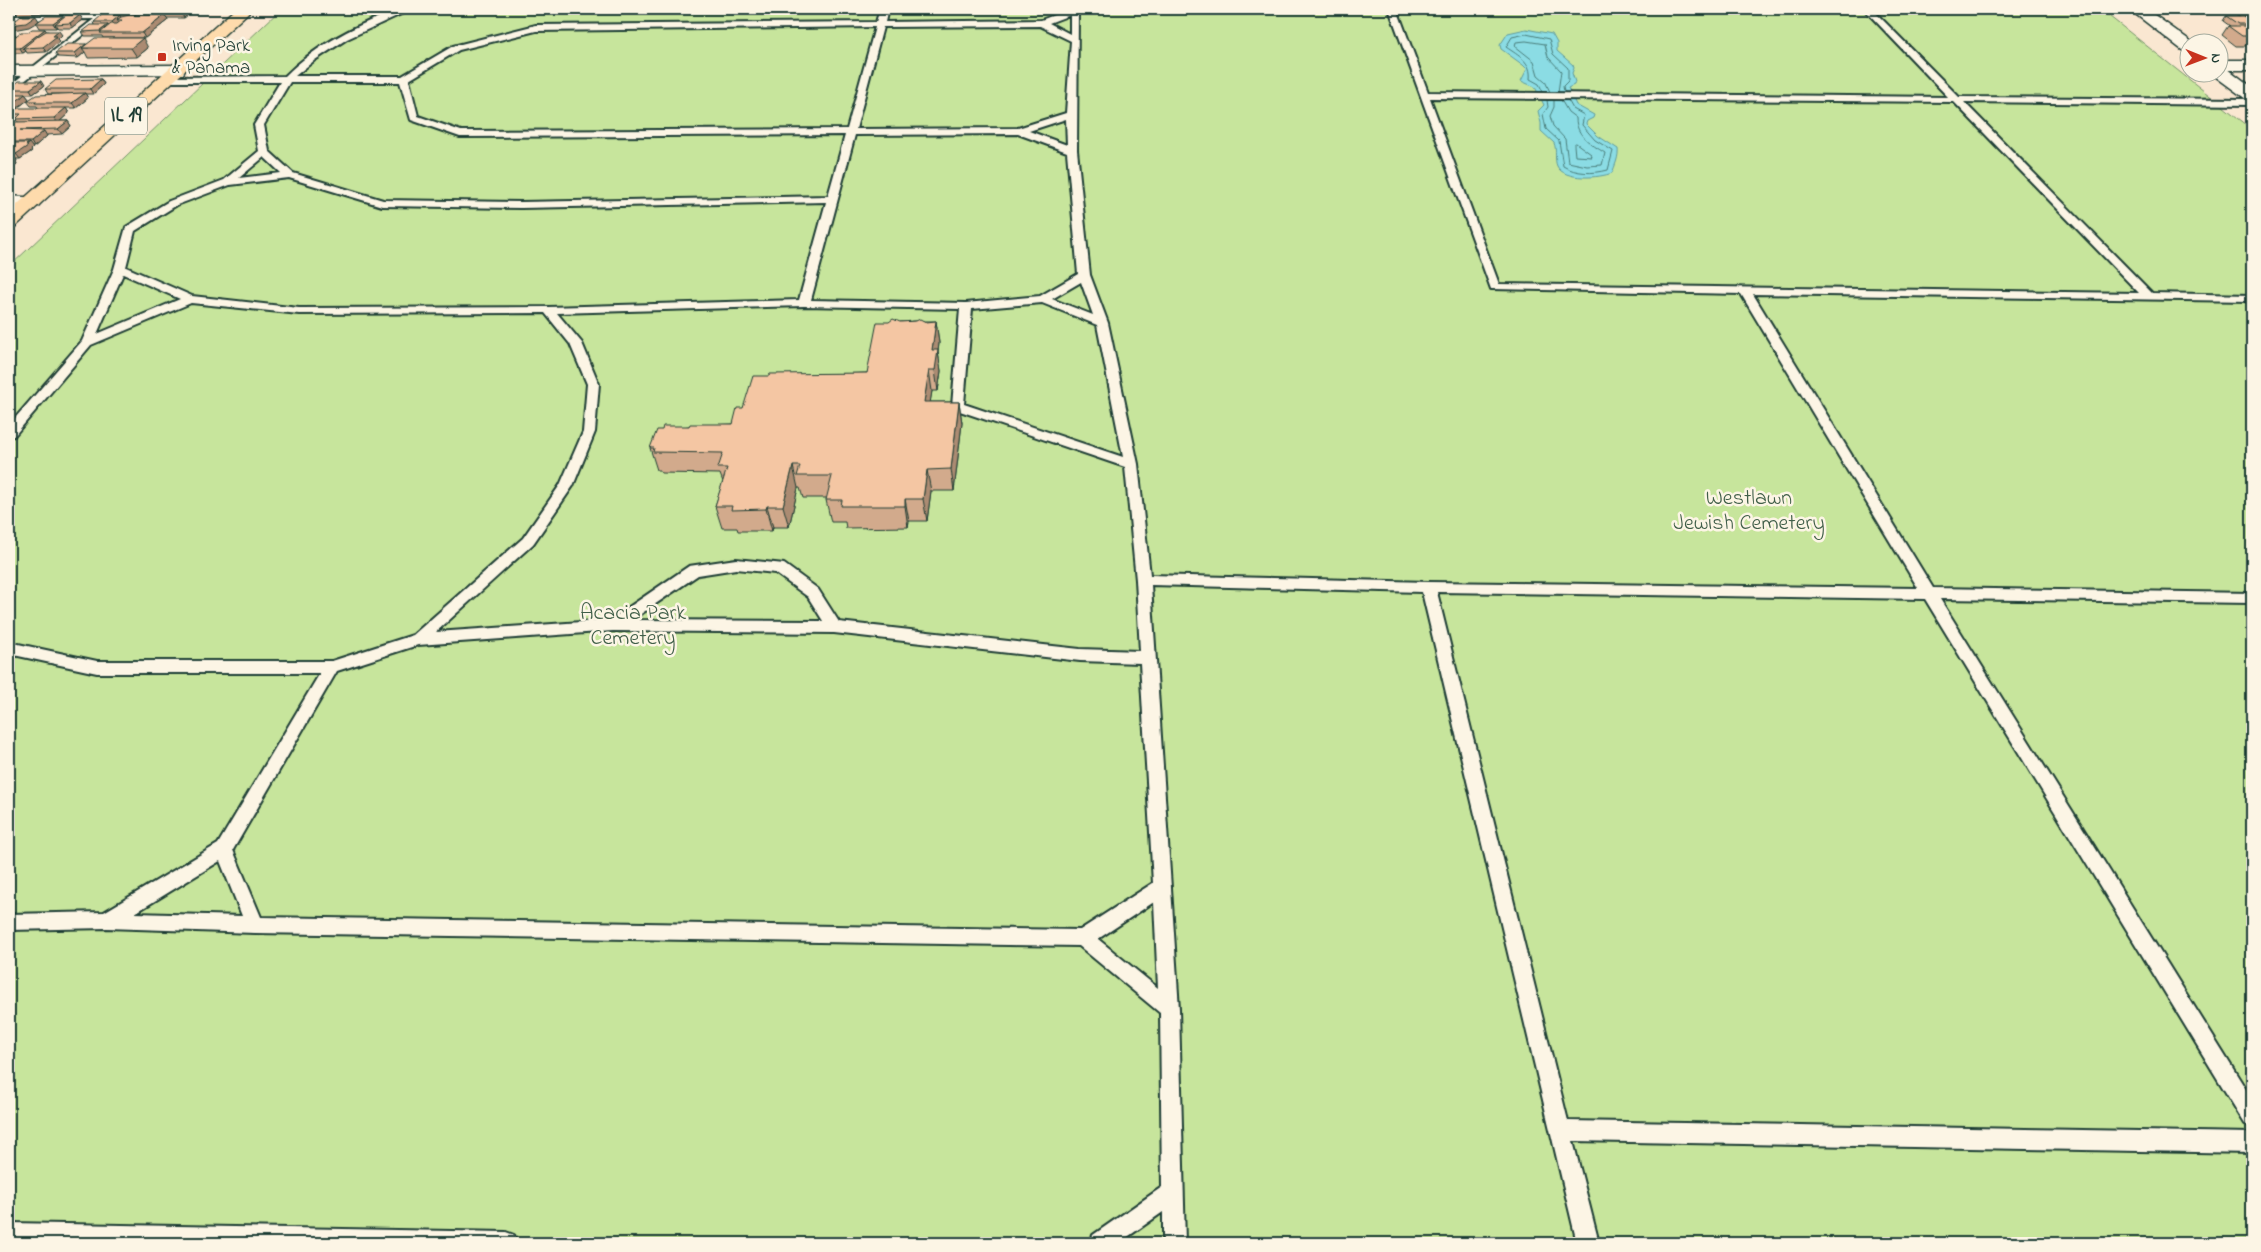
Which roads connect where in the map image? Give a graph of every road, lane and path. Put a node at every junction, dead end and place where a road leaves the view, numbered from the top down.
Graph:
1 (112, 9) edge
2 (244, 9) edge
3 (408, 9) edge
4 (884, 9) edge
5 (1074, 9) edge
6 (1393, 9) edge
7 (1868, 9) edge
8 (2137, 9) edge
9 (393, 11) edge
10 (102, 16) junction
11 (9, 17) edge
12 (1042, 23) junction
13 (880, 24) junction
14 (1076, 40) junction
15 (2178, 40) edge
16 (2228, 65) edge
17 (2252, 65) edge
18 (9, 71) edge
19 (33, 71) junction
20 (172, 74) junction
21 (2228, 77) edge
22 (287, 79) junction
23 (404, 79) junction
24 (9, 90) edge
25 (1424, 95) junction
26 (2252, 95) edge
27 (1956, 100) junction
28 (2252, 102) edge
29 (1070, 116) junction
30 (1019, 131) junction
31 (851, 132) junction
32 (1072, 150) junction
33 (264, 152) junction
34 (289, 175) junction
35 (228, 182) junction
36 (832, 199) junction
37 (9, 202) edge
38 (32, 202) junction
39 (9, 222) edge
40 (120, 269) junction
41 (1084, 275) junction
42 (1745, 291) junction
43 (2148, 296) junction
44 (190, 298) junction
45 (2252, 298) edge
46 (1043, 299) junction
47 (804, 303) junction
48 (966, 306) junction
49 (548, 310) junction
50 (1102, 323) junction
51 (87, 342) junction
52 (9, 433) edge
53 (1132, 464) junction
54 (1143, 580) junction
55 (1428, 587) junction
56 (1928, 592) junction
57 (2252, 598) edge
58 (613, 625) junction
59 (834, 627) junction
60 (418, 639) junction
61 (9, 648) edge
62 (1146, 657) junction
63 (332, 667) junction
64 (224, 849) junction
65 (1162, 887) junction
66 (106, 920) junction
67 (9, 922) edge
68 (255, 925) junction
69 (1083, 938) junction
70 (1169, 1009) junction
71 (2252, 1118) edge
72 (1562, 1131) junction
73 (2252, 1143) edge
74 (1172, 1193) junction
75 (9, 1234) edge
76 (506, 1243) edge
77 (1101, 1243) edge
78 (1174, 1243) edge
79 (1588, 1243) edge

1 - 10 lane
2 - 20 main road, IL 19
3 - 9 lane
4 - 13 lane
5 - 12 lane
5 - 14 lane
6 - 25 lane
7 - 27 lane
8 - 15 street
9 - 22 lane
10 - 11 lane
10 - 19 lane
12 - 13 lane
12 - 14 lane
13 - 23 lane
13 - 31 lane
14 - 29 lane
16 - 17 street
18 - 19 street
19 - 20 street
19 - 24 lane
20 - 22 lane
20 - 38 main road, IL 19
21 - 26 street
22 - 23 lane
22 - 33 lane
23 - 31 lane
25 - 27 lane
25 - 42 lane
27 - 28 lane
27 - 43 lane
29 - 30 lane
29 - 32 lane
30 - 31 lane
30 - 32 lane
31 - 36 lane
32 - 41 lane
33 - 34 lane
33 - 35 lane
34 - 35 lane
34 - 36 lane
35 - 40 lane
36 - 47 lane
37 - 38 street
38 - 39 main road, IL 19
40 - 44 lane
40 - 51 lane
41 - 46 lane
41 - 50 lane
42 - 43 lane
42 - 56 lane
43 - 45 lane
44 - 49 lane
44 - 51 lane
46 - 48 lane
46 - 50 lane
47 - 48 lane
47 - 49 lane
48 - 53 lane
49 - 60 lane
50 - 53 lane
51 - 52 lane
53 - 54 lane
54 - 55 lane
54 - 62 lane
55 - 56 lane
55 - 72 lane
56 - 57 lane
56 - 71 lane
58 - 59 lane
58 - 59 lane
58 - 60 lane
59 - 62 lane
60 - 63 lane
61 - 63 lane
62 - 65 lane
63 - 64 lane
64 - 66 lane
64 - 68 lane
65 - 69 lane
65 - 70 lane
66 - 67 lane
66 - 68 lane
68 - 69 lane
69 - 70 lane
70 - 74 lane
72 - 73 lane
72 - 79 lane
74 - 77 lane
74 - 78 lane
75 - 76 lane

